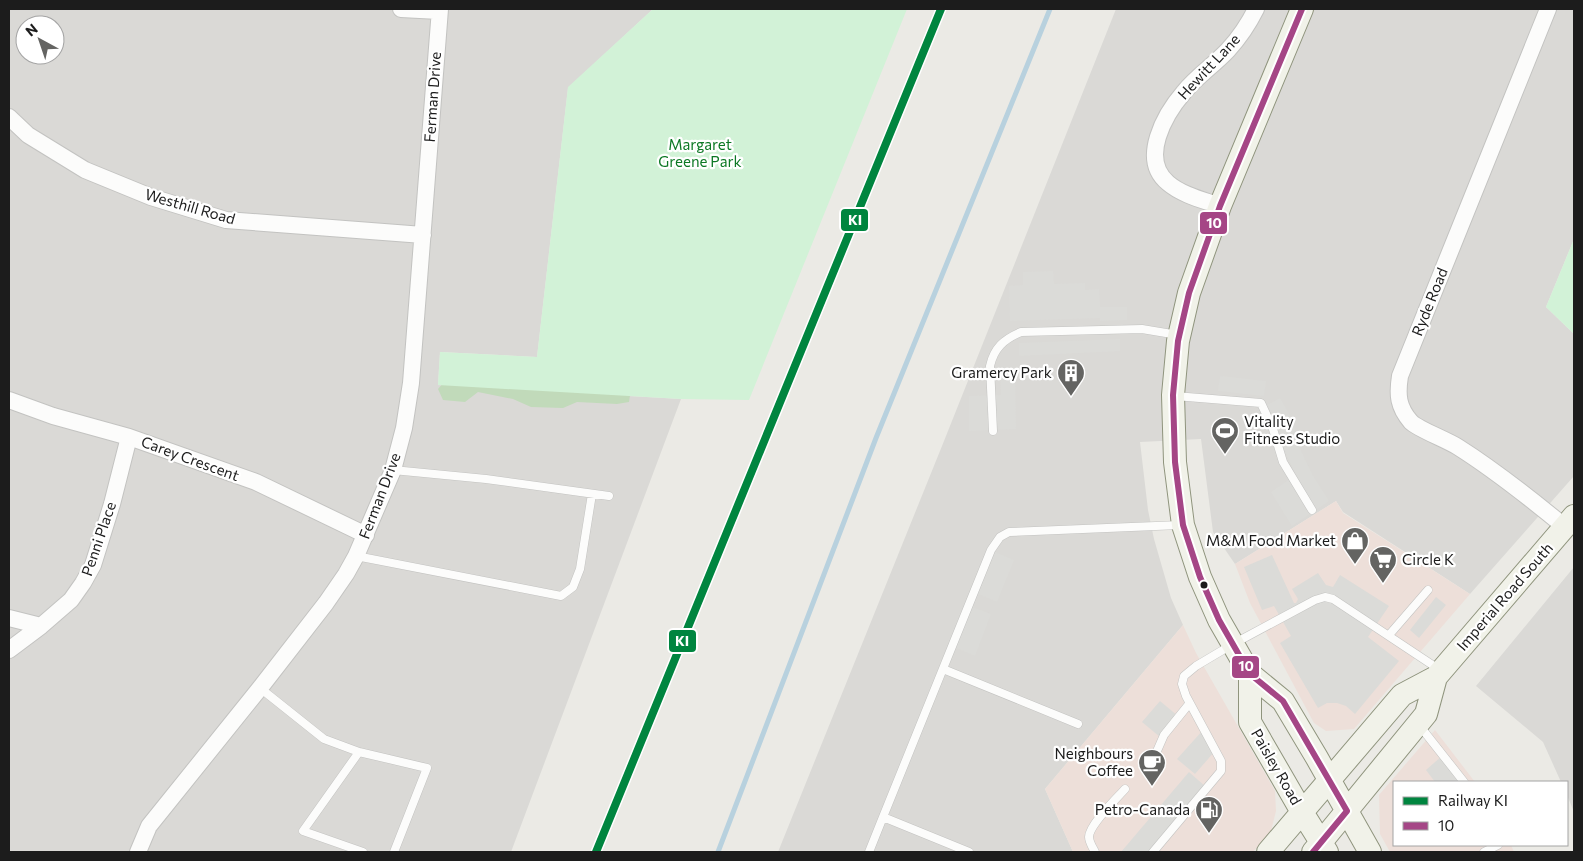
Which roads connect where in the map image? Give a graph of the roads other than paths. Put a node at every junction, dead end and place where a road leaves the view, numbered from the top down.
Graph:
1 (401, 9) edge
2 (1256, 9) edge
3 (1302, 9) edge
4 (1548, 9) edge
5 (440, 10) edge
6 (9, 117) edge
7 (1220, 206) junction
8 (423, 235) junction
9 (1180, 335) junction
10 (1173, 395) junction
11 (9, 400) edge
12 (993, 431) dead end
13 (129, 437) junction
14 (393, 470) junction
15 (592, 494) junction
16 (609, 496) dead end
17 (1312, 510) dead end
18 (1570, 521) edge
19 (1183, 525) junction
20 (366, 534) junction
21 (356, 556) junction
22 (1428, 590) dead end
23 (9, 618) edge
24 (42, 626) junction
25 (1388, 635) junction
26 (1233, 644) junction
27 (9, 650) edge
28 (943, 669) junction
29 (1250, 674) junction
30 (1439, 674) junction
31 (260, 688) junction
32 (1189, 704) junction
33 (1078, 724) dead end
34 (1419, 724) junction
35 (359, 752) junction
36 (1149, 760) dead end
37 (1330, 780) junction
38 (1463, 781) edge
39 (1125, 789) dead end
40 (1347, 810) junction
41 (1302, 812) junction
42 (883, 817) junction
43 (1496, 846) edge
44 (1320, 849) edge
45 (138, 852) edge
46 (363, 852) edge
47 (394, 852) edge
48 (869, 852) edge
49 (970, 852) edge
50 (1095, 852) edge
51 (1153, 852) edge
52 (1268, 852) edge
53 (1370, 852) edge
54 (1484, 852) edge

1 - 5 street
2 - 7 street, Hewitt Lane
3 - 7 main road, Paisley Road
4 - 18 street, Ryde Road
5 - 8 street, Ferman Drive
6 - 8 street, Westhill Road
7 - 9 main road, Paisley Road
8 - 14 street, Ferman Drive
9 - 10 main road, Paisley Road
9 - 12 lane
10 - 17 lane
10 - 19 main road, Paisley Road
11 - 13 street, Carey Crescent
13 - 20 street, Carey Crescent
13 - 24 street, Penni Place
14 - 15 lane
14 - 20 street, Ferman Drive
15 - 16 lane
15 - 21 lane
18 - 30 main road, Imperial Road South
19 - 26 main road, Paisley Road
19 - 28 lane
20 - 21 street, Ferman Drive
21 - 31 street, Ferman Drive
22 - 25 lane
23 - 24 street
24 - 27 street, Penni Place
25 - 26 lane
25 - 30 lane
26 - 29 main road, Paisley Road
26 - 32 lane
28 - 33 lane
28 - 42 lane
29 - 37 main road, Paisley Road
29 - 41 main road, Paisley Road
30 - 34 main road, Imperial Road South
30 - 37 main road, Imperial Road South
31 - 35 lane
31 - 45 street, Ferman Drive
32 - 36 lane
32 - 51 lane
34 - 38 lane
34 - 40 main road, Imperial Road South
35 - 46 lane
35 - 47 lane
37 - 40 main road, Paisley Road
37 - 41 main road, Imperial Road South
39 - 50 lane
40 - 44 main road, Imperial Road South
40 - 53 main road, Paisley Road
41 - 44 main road, Paisley Road
41 - 52 main road, Imperial Road South
42 - 48 lane
42 - 49 lane
43 - 54 lane

